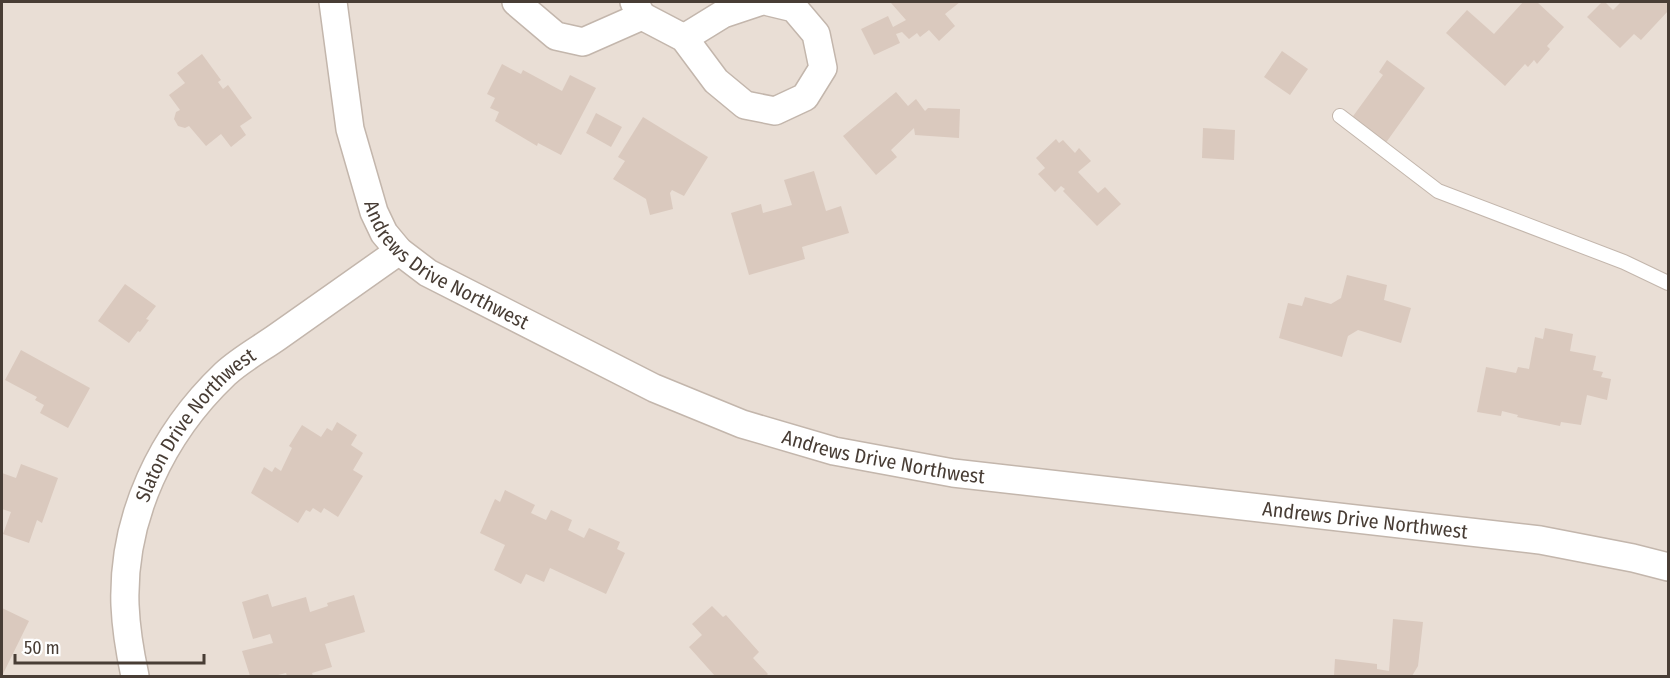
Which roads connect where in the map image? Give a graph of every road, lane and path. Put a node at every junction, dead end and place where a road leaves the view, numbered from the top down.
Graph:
1 (333, 2) edge
2 (516, 2) edge
3 (759, 2) edge
4 (769, 2) edge
5 (638, 9) edge
6 (684, 38) junction
7 (1340, 116) dead end
8 (399, 251) junction
9 (1668, 283) edge
10 (1668, 567) edge
11 (135, 676) edge

1 - 8 street, Andrews Drive Northwest
2 - 5 street
3 - 6 street
4 - 6 street
5 - 6 street
7 - 9 lane
8 - 10 street, Andrews Drive Northwest
8 - 11 street, Slaton Drive Northwest

